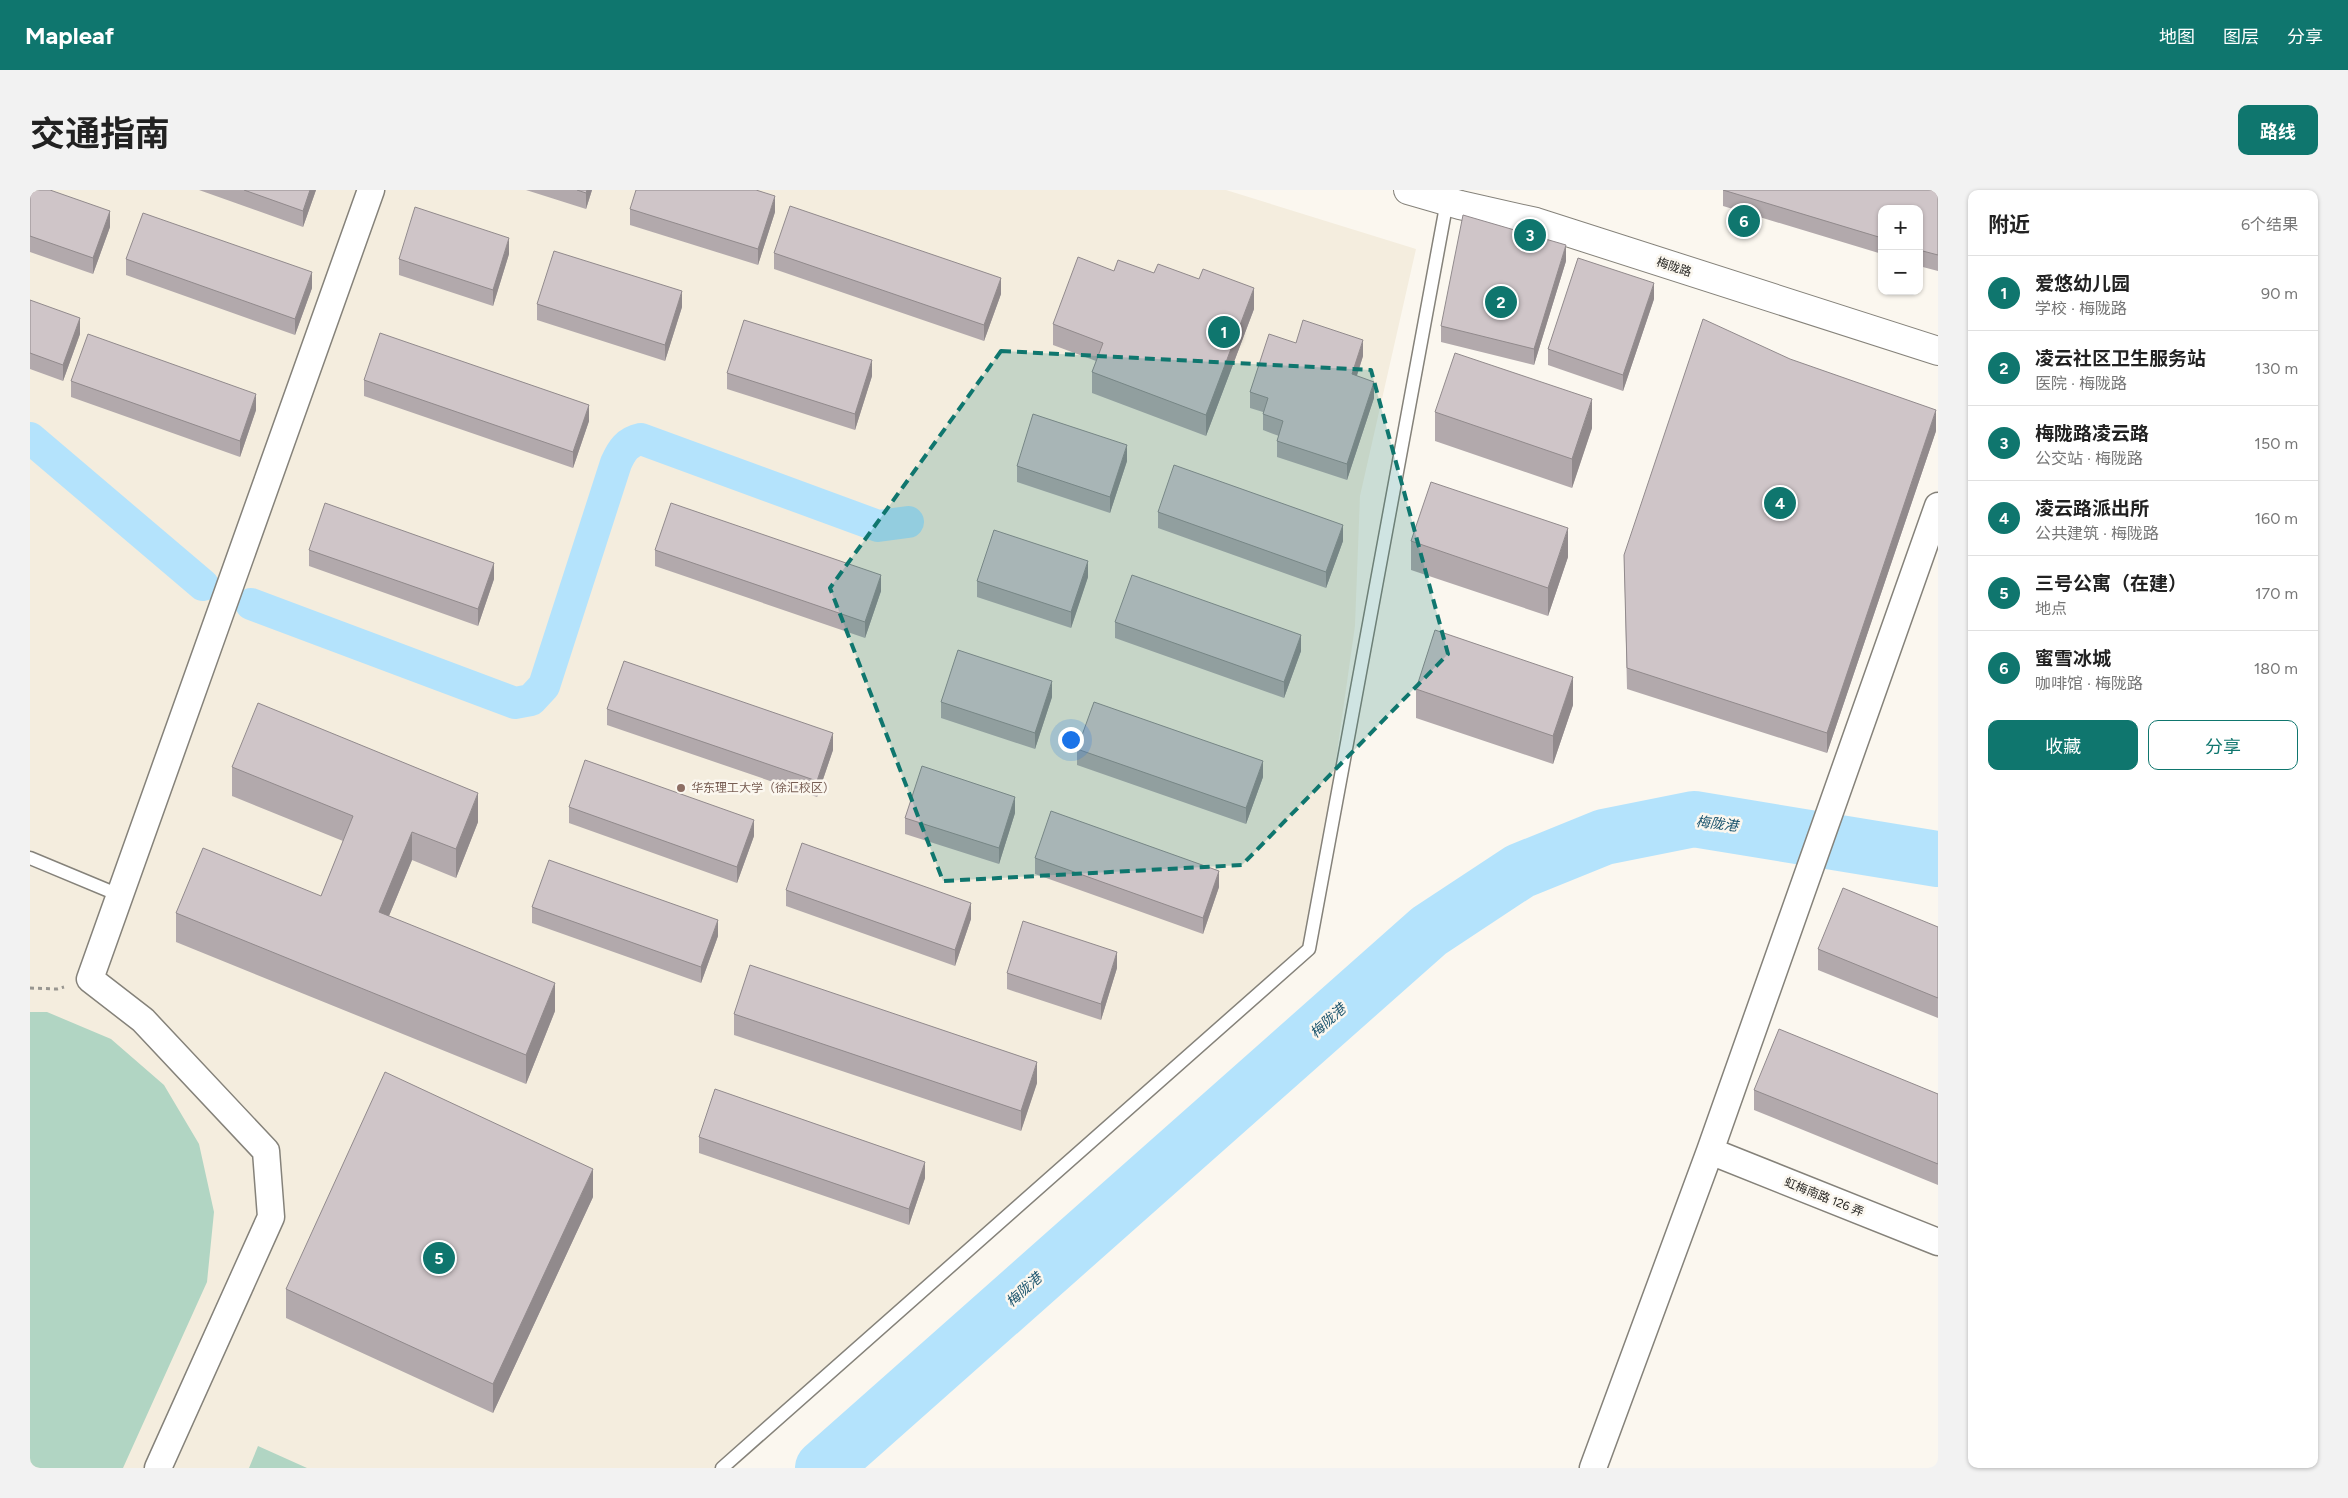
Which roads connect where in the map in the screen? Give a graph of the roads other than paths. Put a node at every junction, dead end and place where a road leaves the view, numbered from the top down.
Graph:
1 (370, 190) edge
2 (1408, 190) edge
3 (1447, 201) junction
4 (1938, 351) edge
5 (1938, 506) edge
6 (30, 858) edge
7 (120, 895) junction
8 (1710, 1151) junction
9 (1938, 1242) edge
10 (158, 1468) edge
11 (722, 1468) edge
12 (1593, 1468) edge

1 - 7 street
2 - 3 street, 梅陇路
3 - 4 street, 梅陇路
3 - 11 lane
5 - 8 street
6 - 7 lane
7 - 10 street
8 - 9 street, 虹梅南路 126 弄
8 - 12 street

